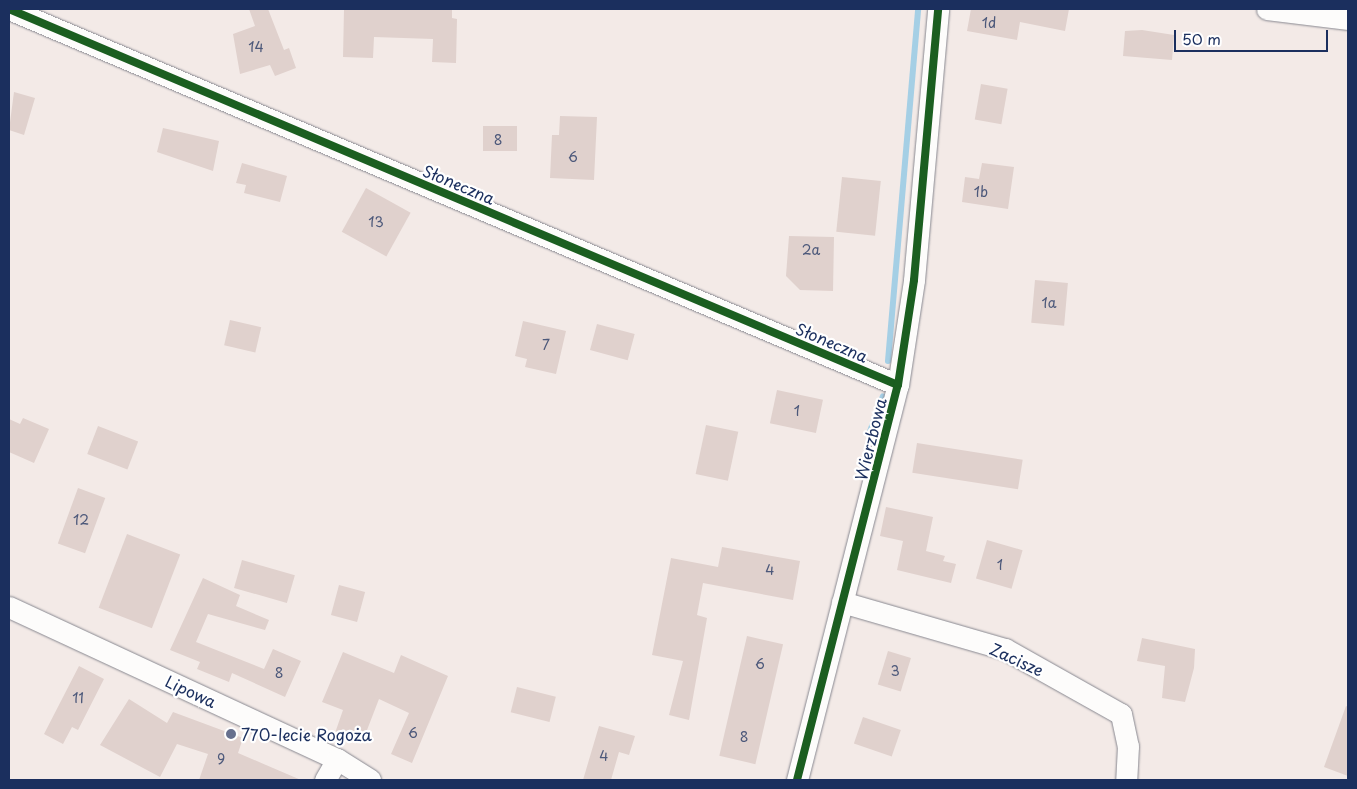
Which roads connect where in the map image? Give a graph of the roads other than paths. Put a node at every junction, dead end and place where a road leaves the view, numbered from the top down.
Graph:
1 (9, 9) edge
2 (938, 9) edge
3 (1267, 9) edge
4 (1348, 19) edge
5 (898, 385) junction
6 (842, 602) junction
7 (9, 607) edge
8 (337, 759) junction
9 (325, 780) edge
10 (370, 780) edge
11 (797, 780) edge
12 (1126, 780) edge

1 - 5 street, Słoneczna
2 - 5 street, Wierzbowa
3 - 4 street
5 - 6 street, Wierzbowa
6 - 11 street, Wierzbowa
6 - 12 street, Zacisze
7 - 8 street, Lipowa
8 - 9 street
8 - 10 street, Lipowa

